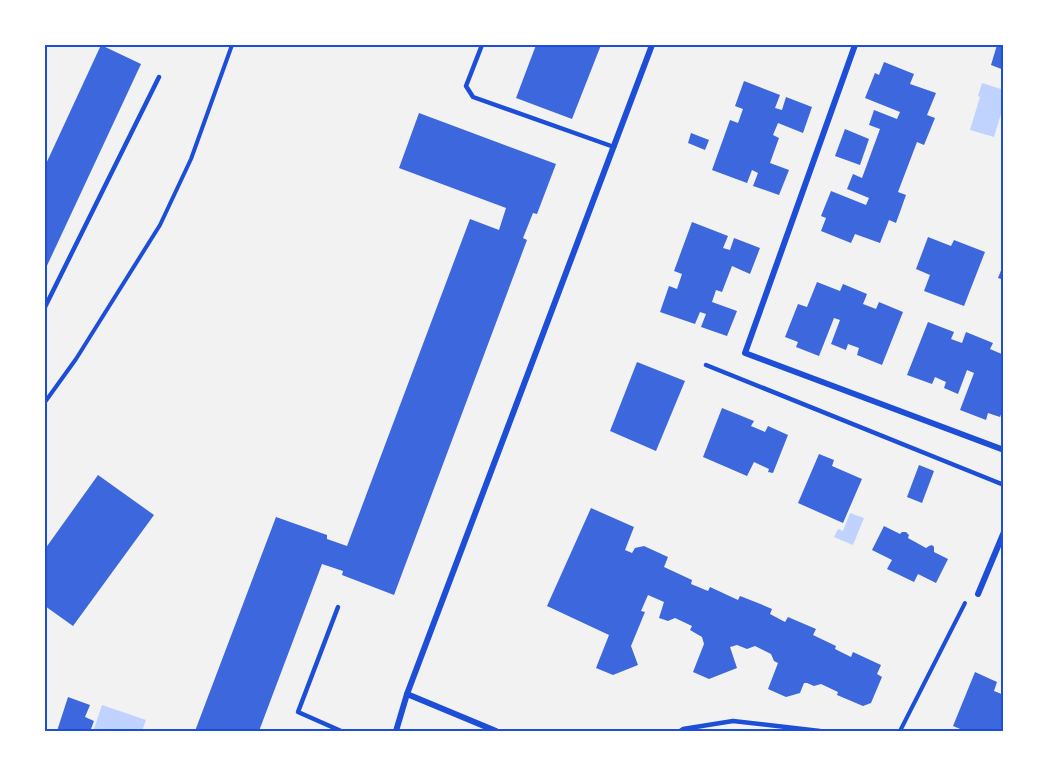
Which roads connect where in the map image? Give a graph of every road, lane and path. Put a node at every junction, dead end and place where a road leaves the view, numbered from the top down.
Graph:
1 (232, 45) edge
2 (482, 45) edge
3 (652, 45) edge
4 (855, 45) edge
5 (159, 77) dead end
6 (614, 147) junction
7 (45, 307) edge
8 (706, 365) dead end
9 (45, 402) edge
10 (1004, 450) edge
11 (1004, 485) edge
12 (1004, 532) edge
13 (978, 594) joint
14 (338, 607) dead end
15 (407, 694) junction
16 (683, 730) edge
17 (341, 731) edge
18 (396, 731) edge
19 (496, 731) edge
20 (820, 731) edge
21 (900, 731) edge

1 - 9 path
2 - 6 lane
3 - 6 street
4 - 10 street
5 - 7 lane
6 - 15 street
8 - 11 lane
12 - 13 street
13 - 21 path
14 - 17 lane
15 - 18 street
15 - 19 street
16 - 20 lane

